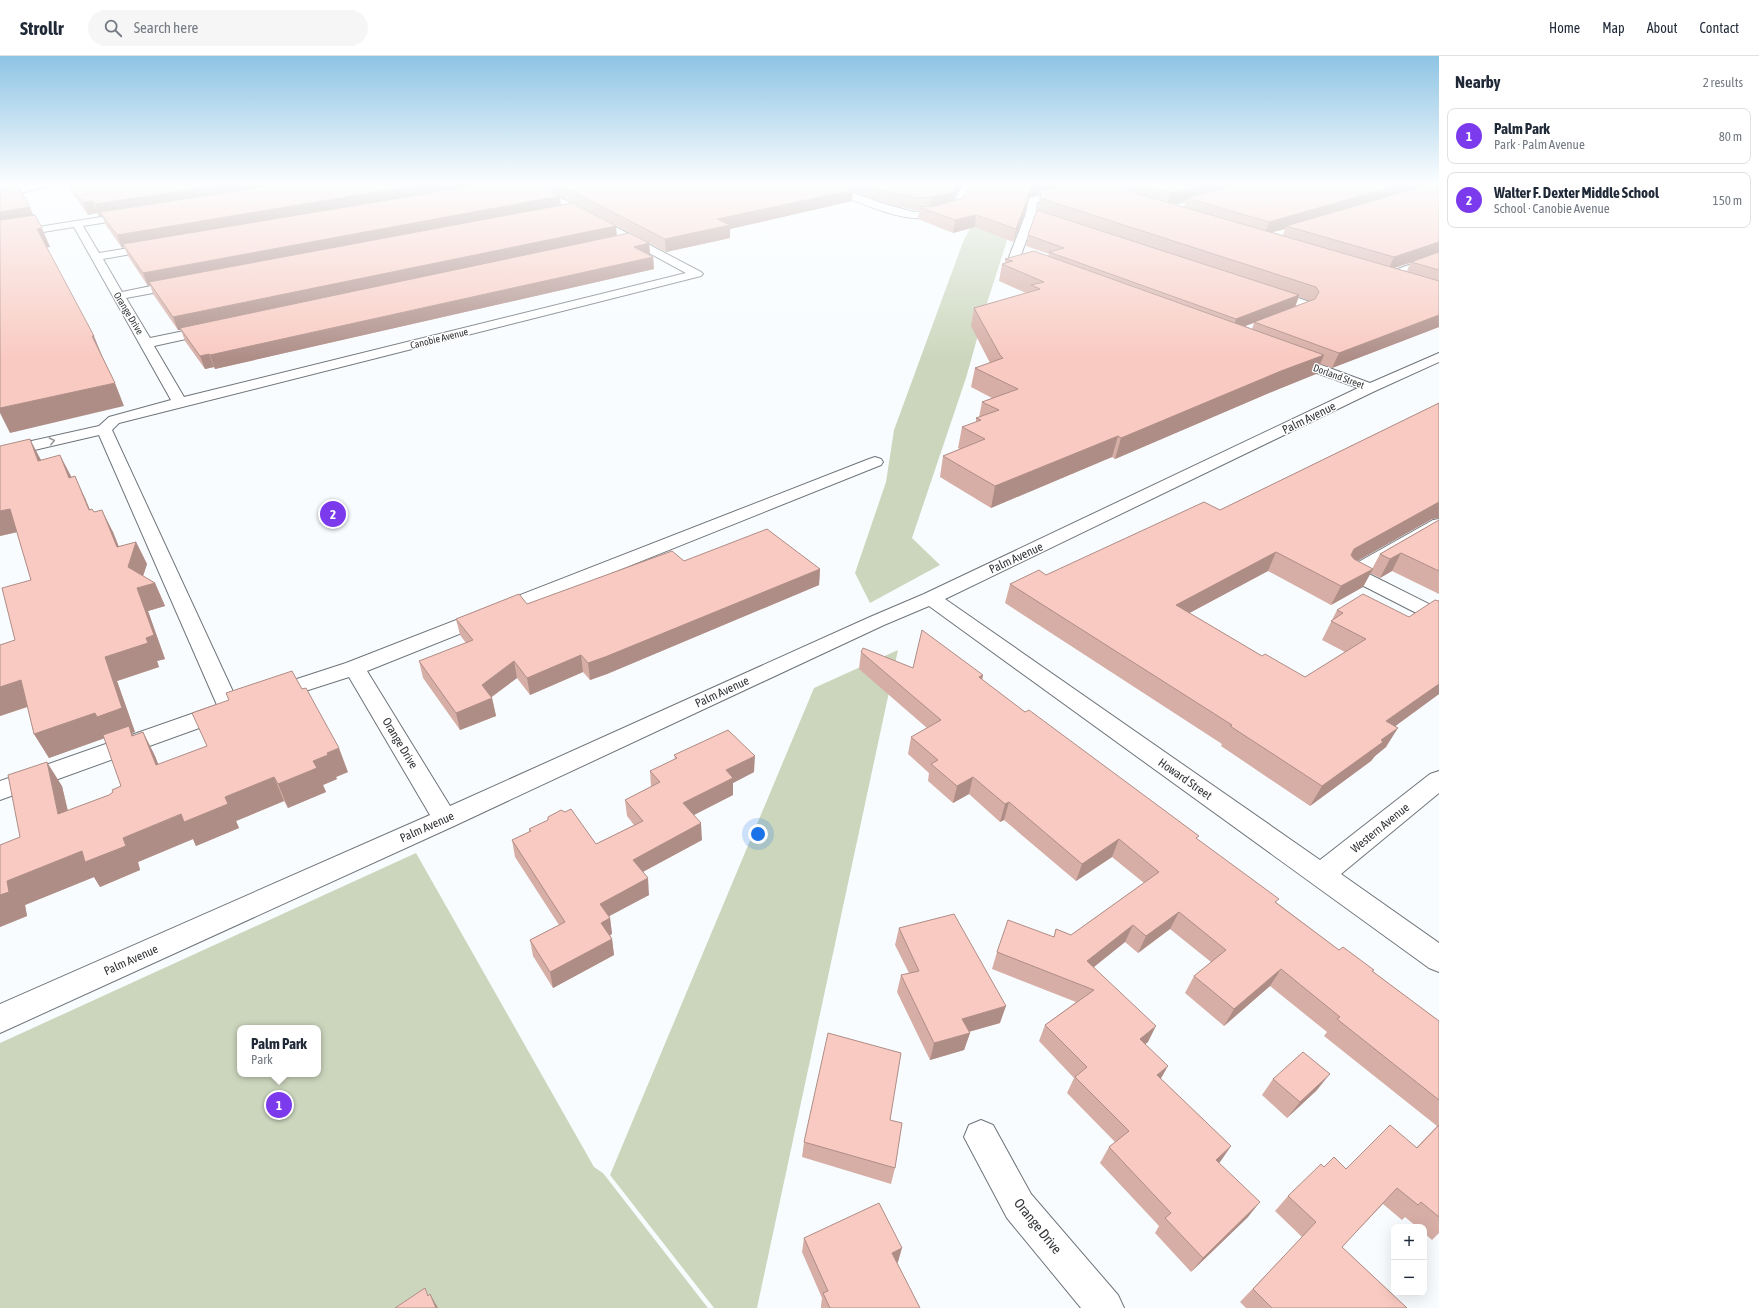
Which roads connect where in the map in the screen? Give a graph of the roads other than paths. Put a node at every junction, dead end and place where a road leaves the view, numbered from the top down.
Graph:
1 (88, 242) edge
2 (617, 242) edge
3 (639, 242) edge
4 (1022, 242) edge
5 (167, 244) edge
6 (610, 244) edge
7 (96, 257) junction
8 (1439, 257) edge
9 (1051, 270) edge
10 (1403, 280) edge
11 (188, 282) edge
12 (1257, 288) edge
13 (118, 296) junction
14 (1276, 320) edge
15 (223, 327) edge
16 (147, 343) junction
17 (1283, 356) edge
18 (1439, 357) edge
19 (1370, 388) junction
20 (180, 403) junction
21 (104, 429) junction
22 (0, 453) edge
23 (875, 462) dead end
24 (1439, 524) edge
25 (931, 598) junction
26 (1439, 617) edge
27 (354, 668) junction
28 (242, 705) junction
29 (1439, 780) edge
30 (0, 791) edge
31 (445, 819) junction
32 (1321, 875) junction
33 (1439, 959) edge
34 (0, 1019) edge
35 (981, 1137) dead end
36 (1106, 1308) edge

1 - 7 street, Orange Drive
2 - 6 street
3 - 20 street, Canobie Avenue
4 - 9 street
5 - 7 street
7 - 13 street, Orange Drive
8 - 10 street
11 - 13 street
12 - 14 street
13 - 16 street, Orange Drive
15 - 16 street
16 - 20 street, Orange Drive
17 - 19 street, Dorland Street
18 - 19 street, Palm Avenue
19 - 25 street, Palm Avenue
20 - 21 street, Canobie Avenue
22 -> 21 street
21 - 28 street
23 - 27 street
24 - 26 street
25 - 31 street, Palm Avenue
25 - 32 street, Howard Street
27 - 28 street
27 - 31 street, Orange Drive
28 - 30 street
29 - 32 street, Western Avenue
31 - 34 street, Palm Avenue
32 - 33 street, Howard Street
35 - 36 street, Orange Drive

